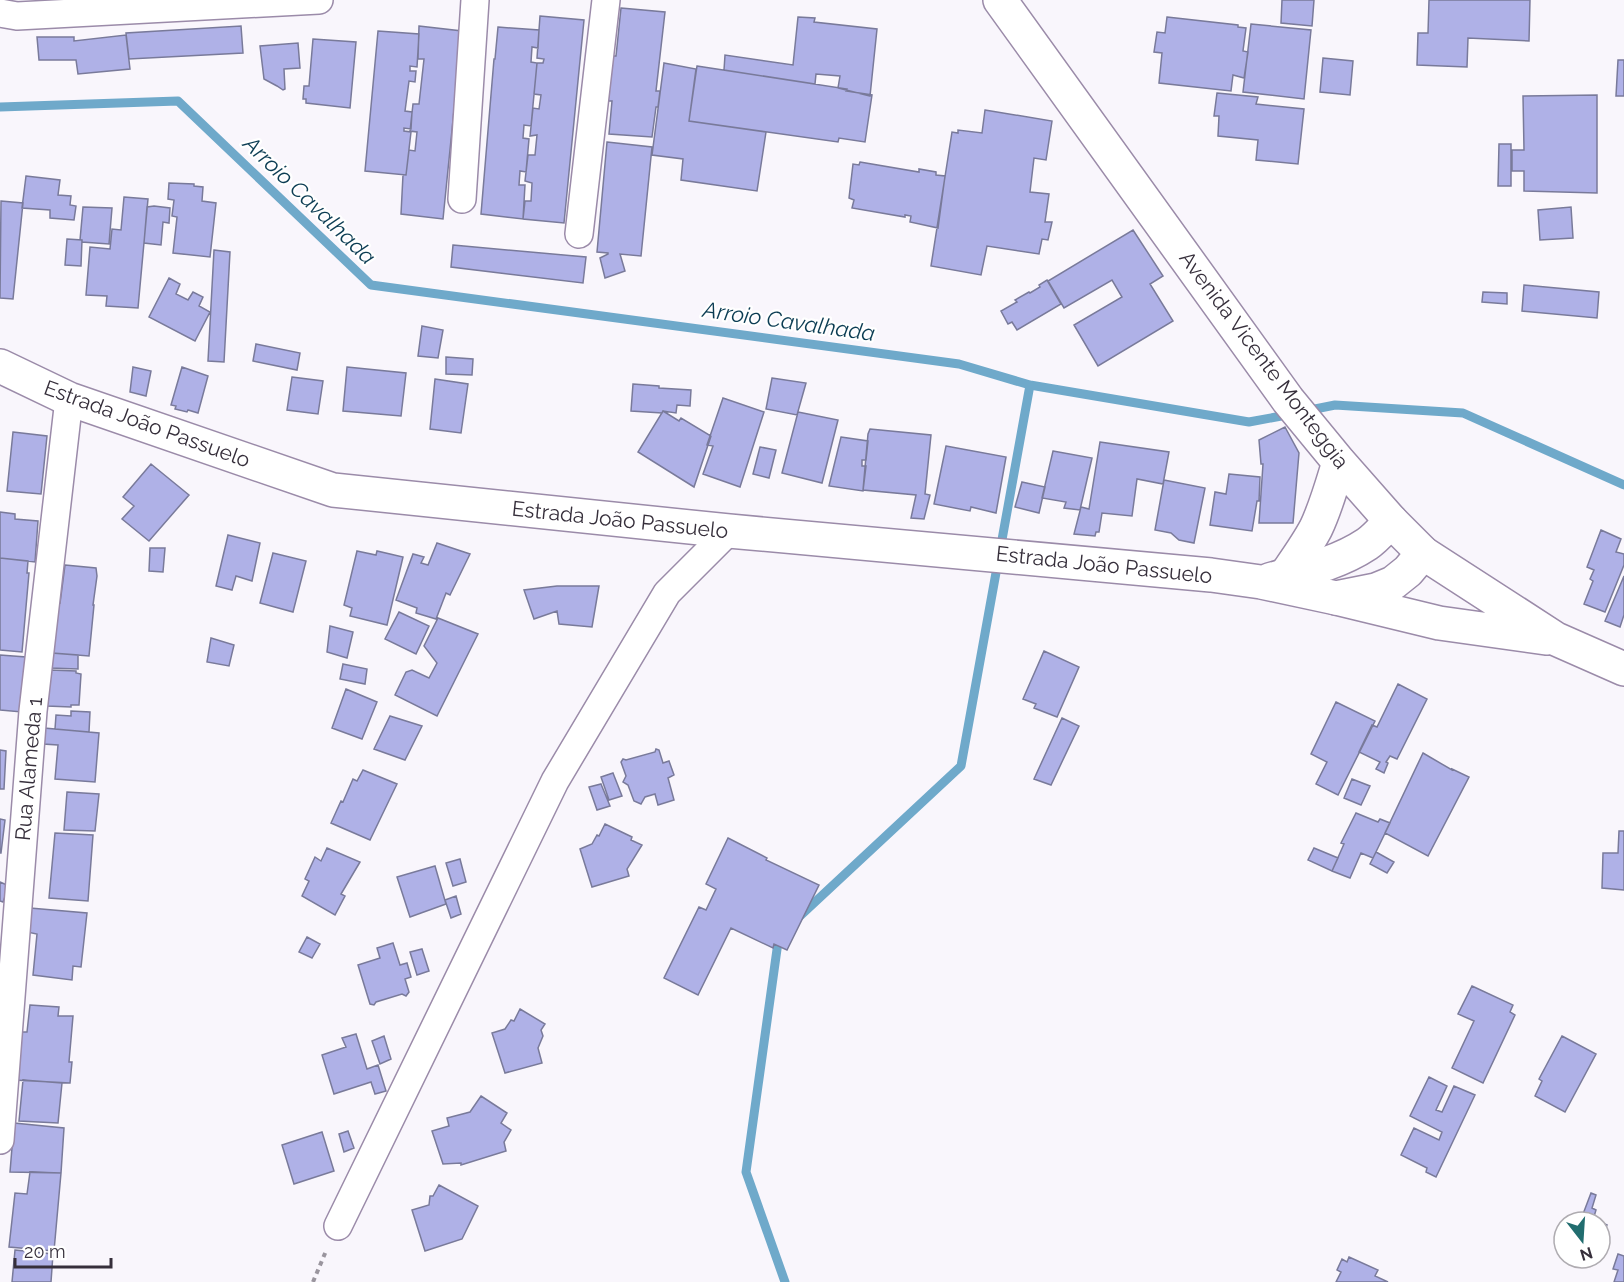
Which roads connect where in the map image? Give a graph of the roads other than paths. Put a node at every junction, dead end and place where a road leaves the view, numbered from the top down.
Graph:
1 (319, 0) edge
2 (475, 0) edge
3 (606, 0) edge
4 (1000, 0) edge
5 (0, 13) edge
6 (462, 198) dead end
7 (579, 234) dead end
8 (0, 366) edge
9 (69, 399) junction
10 (1339, 462) junction
11 (1391, 521) junction
12 (729, 531) junction
13 (1423, 553) junction
14 (1273, 579) junction
15 (1336, 597) junction
16 (1556, 639) junction
17 (1624, 669) edge
18 (0, 1140) edge
19 (338, 1226) dead end

1 - 5 street
2 - 6 street
3 - 7 street
4 - 10 street, Avenida Vicente Monteggia
8 - 9 street, Estrada João Passuelo
9 - 12 street, Estrada João Passuelo
9 - 18 street, Rua Alameda 1
10 - 11 street, Avenida Vicente Monteggia
10 - 14 street
11 - 13 street, Avenida Vicente Monteggia
11 - 14 street, Estrada João Passuelo
12 - 14 street, Estrada João Passuelo
12 - 19 street
13 - 15 street, Estrada João Passuelo
13 - 16 street, Avenida Vicente Monteggia
14 - 15 street, Estrada João Passuelo
15 - 16 street
16 - 17 street, Avenida Vicente Monteggia

